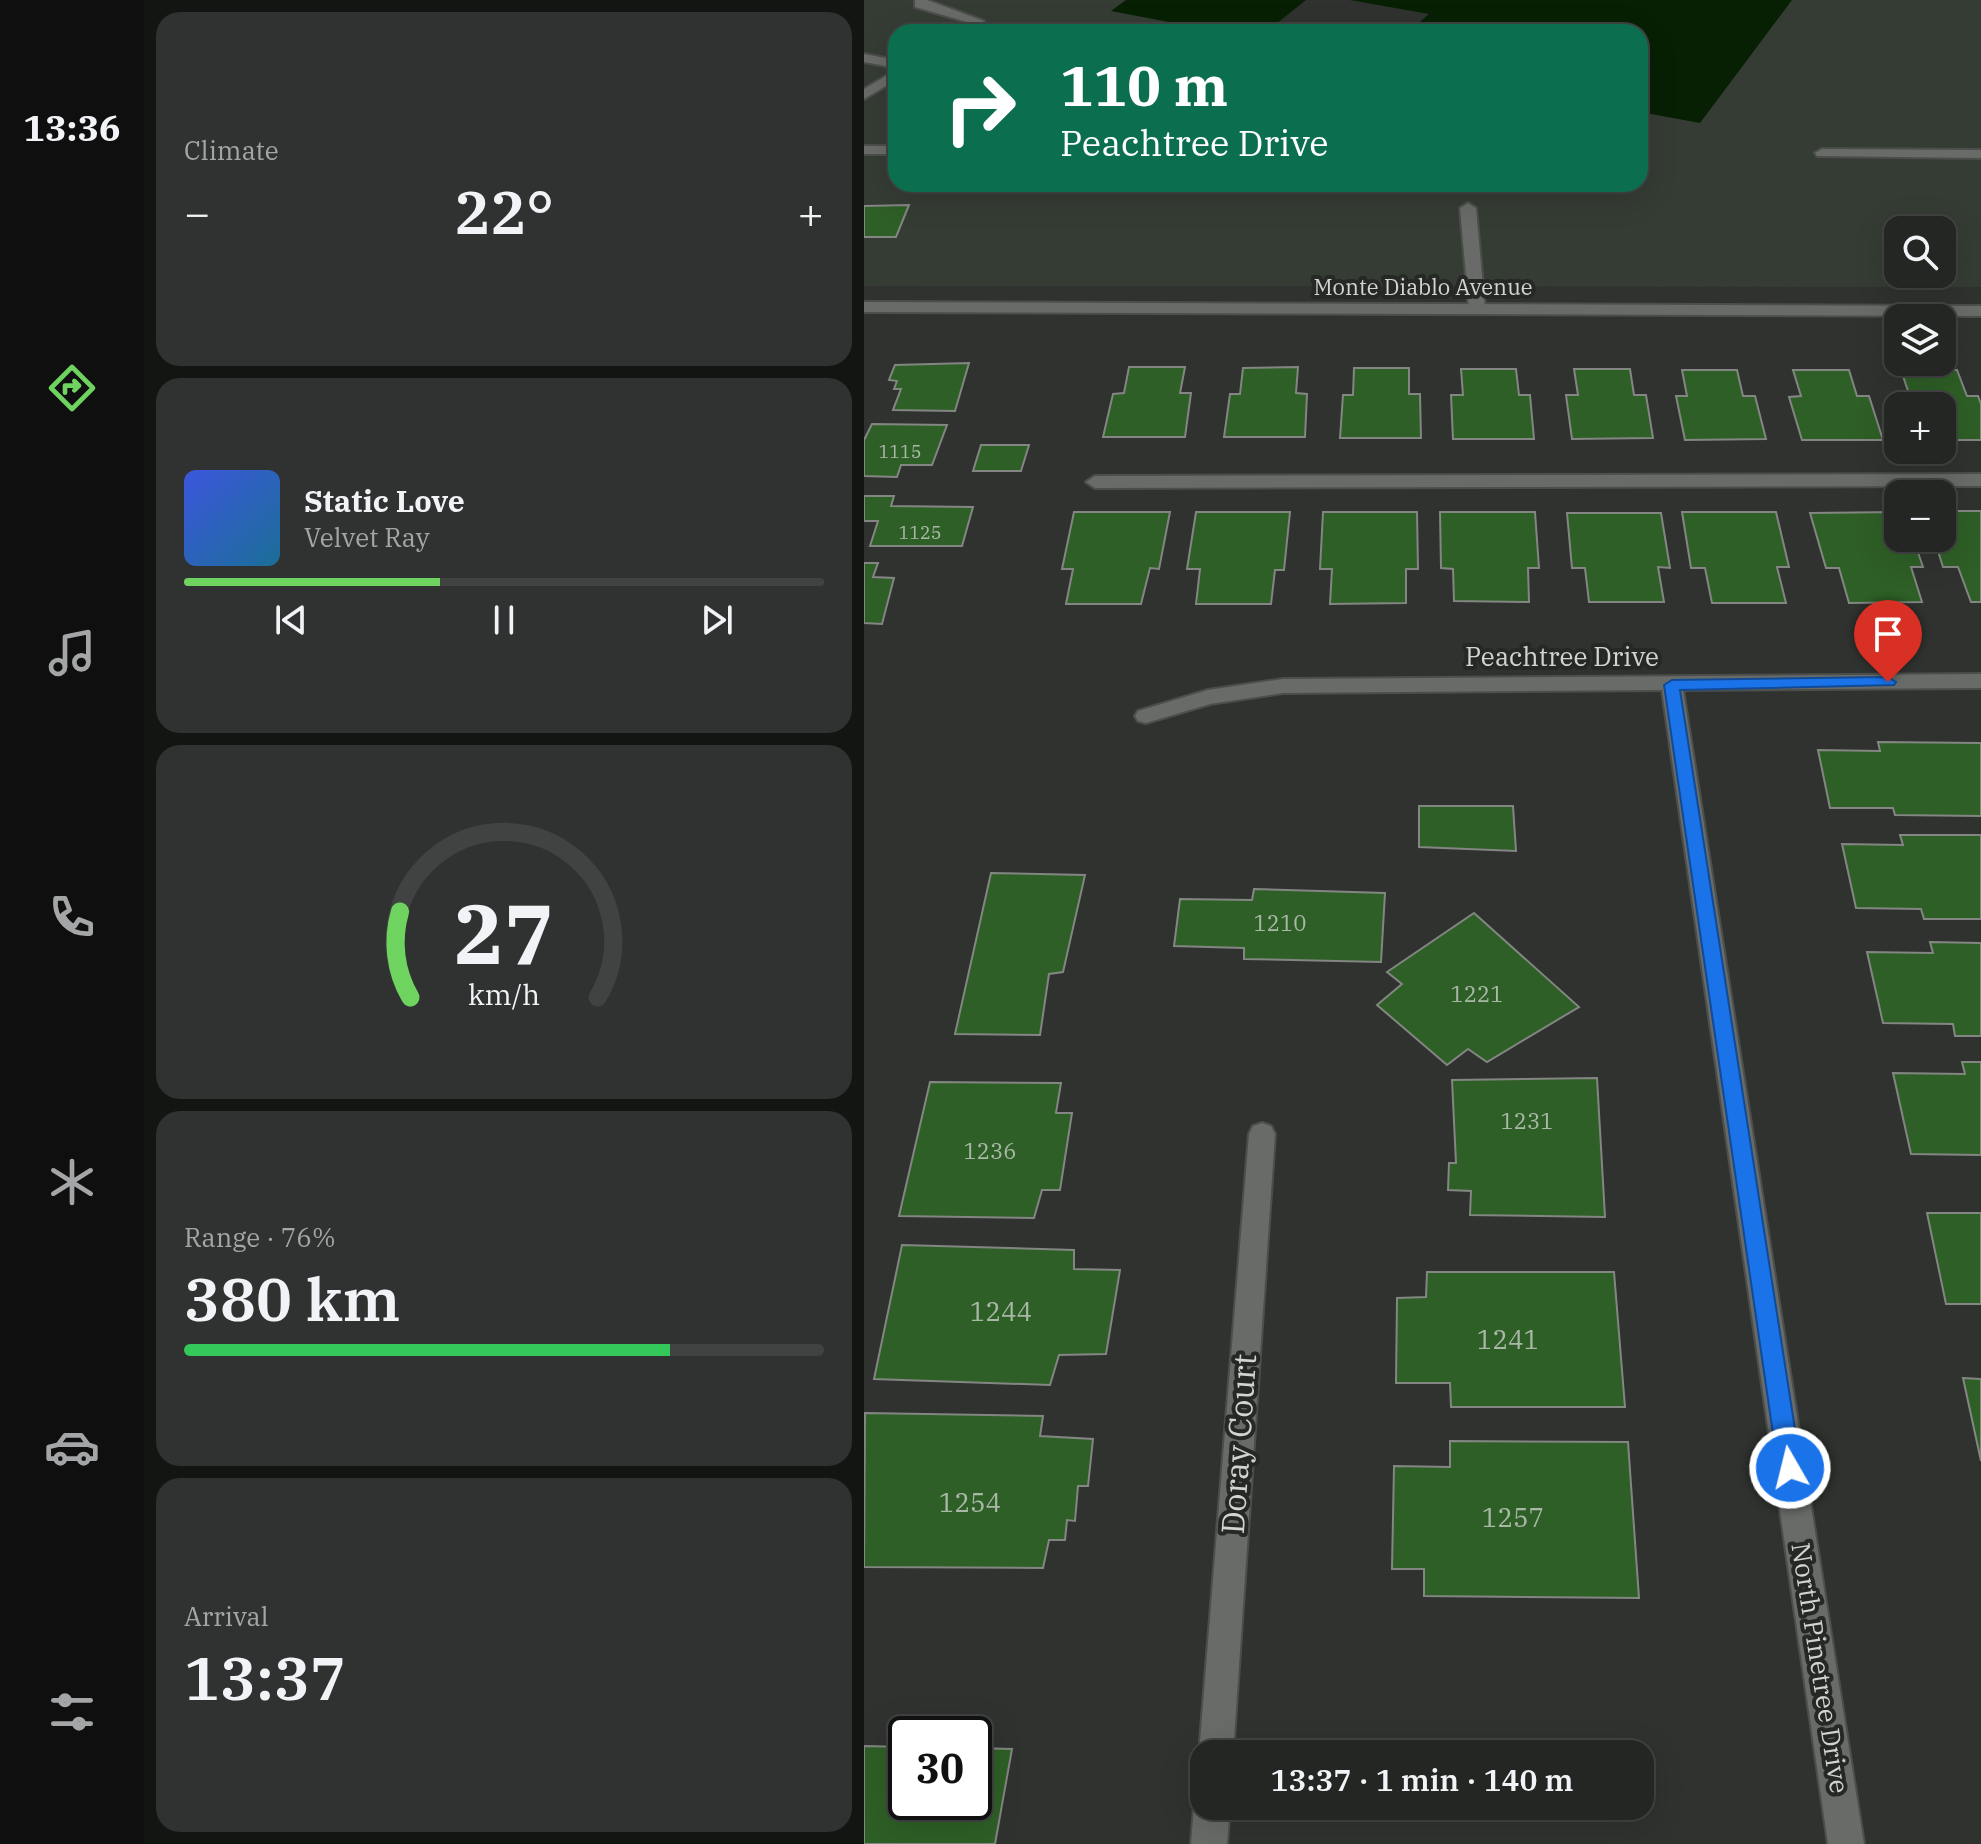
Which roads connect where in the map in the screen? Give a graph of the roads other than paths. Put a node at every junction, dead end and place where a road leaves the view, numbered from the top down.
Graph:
1 (921, 0) edge
2 (973, 24) edge
3 (864, 58) edge
4 (888, 62) edge
5 (888, 79) edge
6 (864, 95) edge
7 (864, 150) edge
8 (888, 150) edge
9 (1822, 153) dead end
10 (1981, 154) edge
11 (1468, 208) dead end
12 (864, 307) edge
13 (1477, 309) junction
14 (1981, 311) edge
15 (1981, 480) edge
16 (1095, 482) dead end
17 (1981, 681) edge
18 (1672, 685) junction
19 (1146, 716) dead end
20 (1262, 1134) dead end
21 (1217, 1740) edge
22 (1211, 1820) edge
23 (1209, 1844) edge
24 (1846, 1844) edge

1 - 2 street
3 - 4 street
5 - 6 street
7 - 8 street
9 - 10 street
11 - 13 street
12 - 13 street, Monte Diablo Avenue
13 - 14 street, Monte Diablo Avenue
15 - 16 street
17 - 18 street, Peachtree Drive
18 - 19 street, Peachtree Drive
18 - 24 street, North Pinetree Drive
20 - 21 street, Doray Court
22 - 23 street

